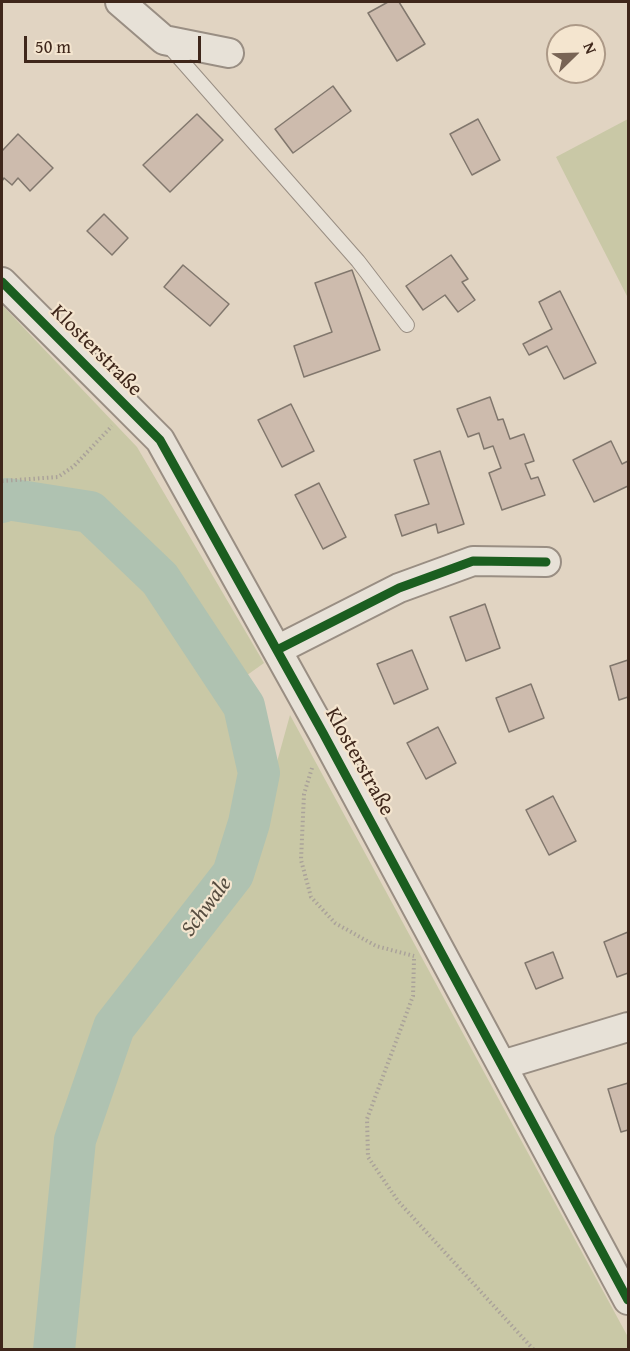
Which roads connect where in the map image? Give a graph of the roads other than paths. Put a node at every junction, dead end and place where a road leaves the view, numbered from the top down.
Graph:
1 (120, 2) edge
2 (164, 40) junction
3 (229, 53) dead end
4 (2, 282) edge
5 (407, 325) dead end
6 (546, 562) dead end
7 (277, 650) junction
8 (628, 1027) edge
9 (502, 1065) junction
10 (628, 1300) edge

1 - 2 street
2 - 3 street
2 - 5 lane
4 - 7 street, Klosterstraße
6 - 7 street
7 - 9 street, Klosterstraße
8 - 9 street
9 - 10 street, Klosterstraße

